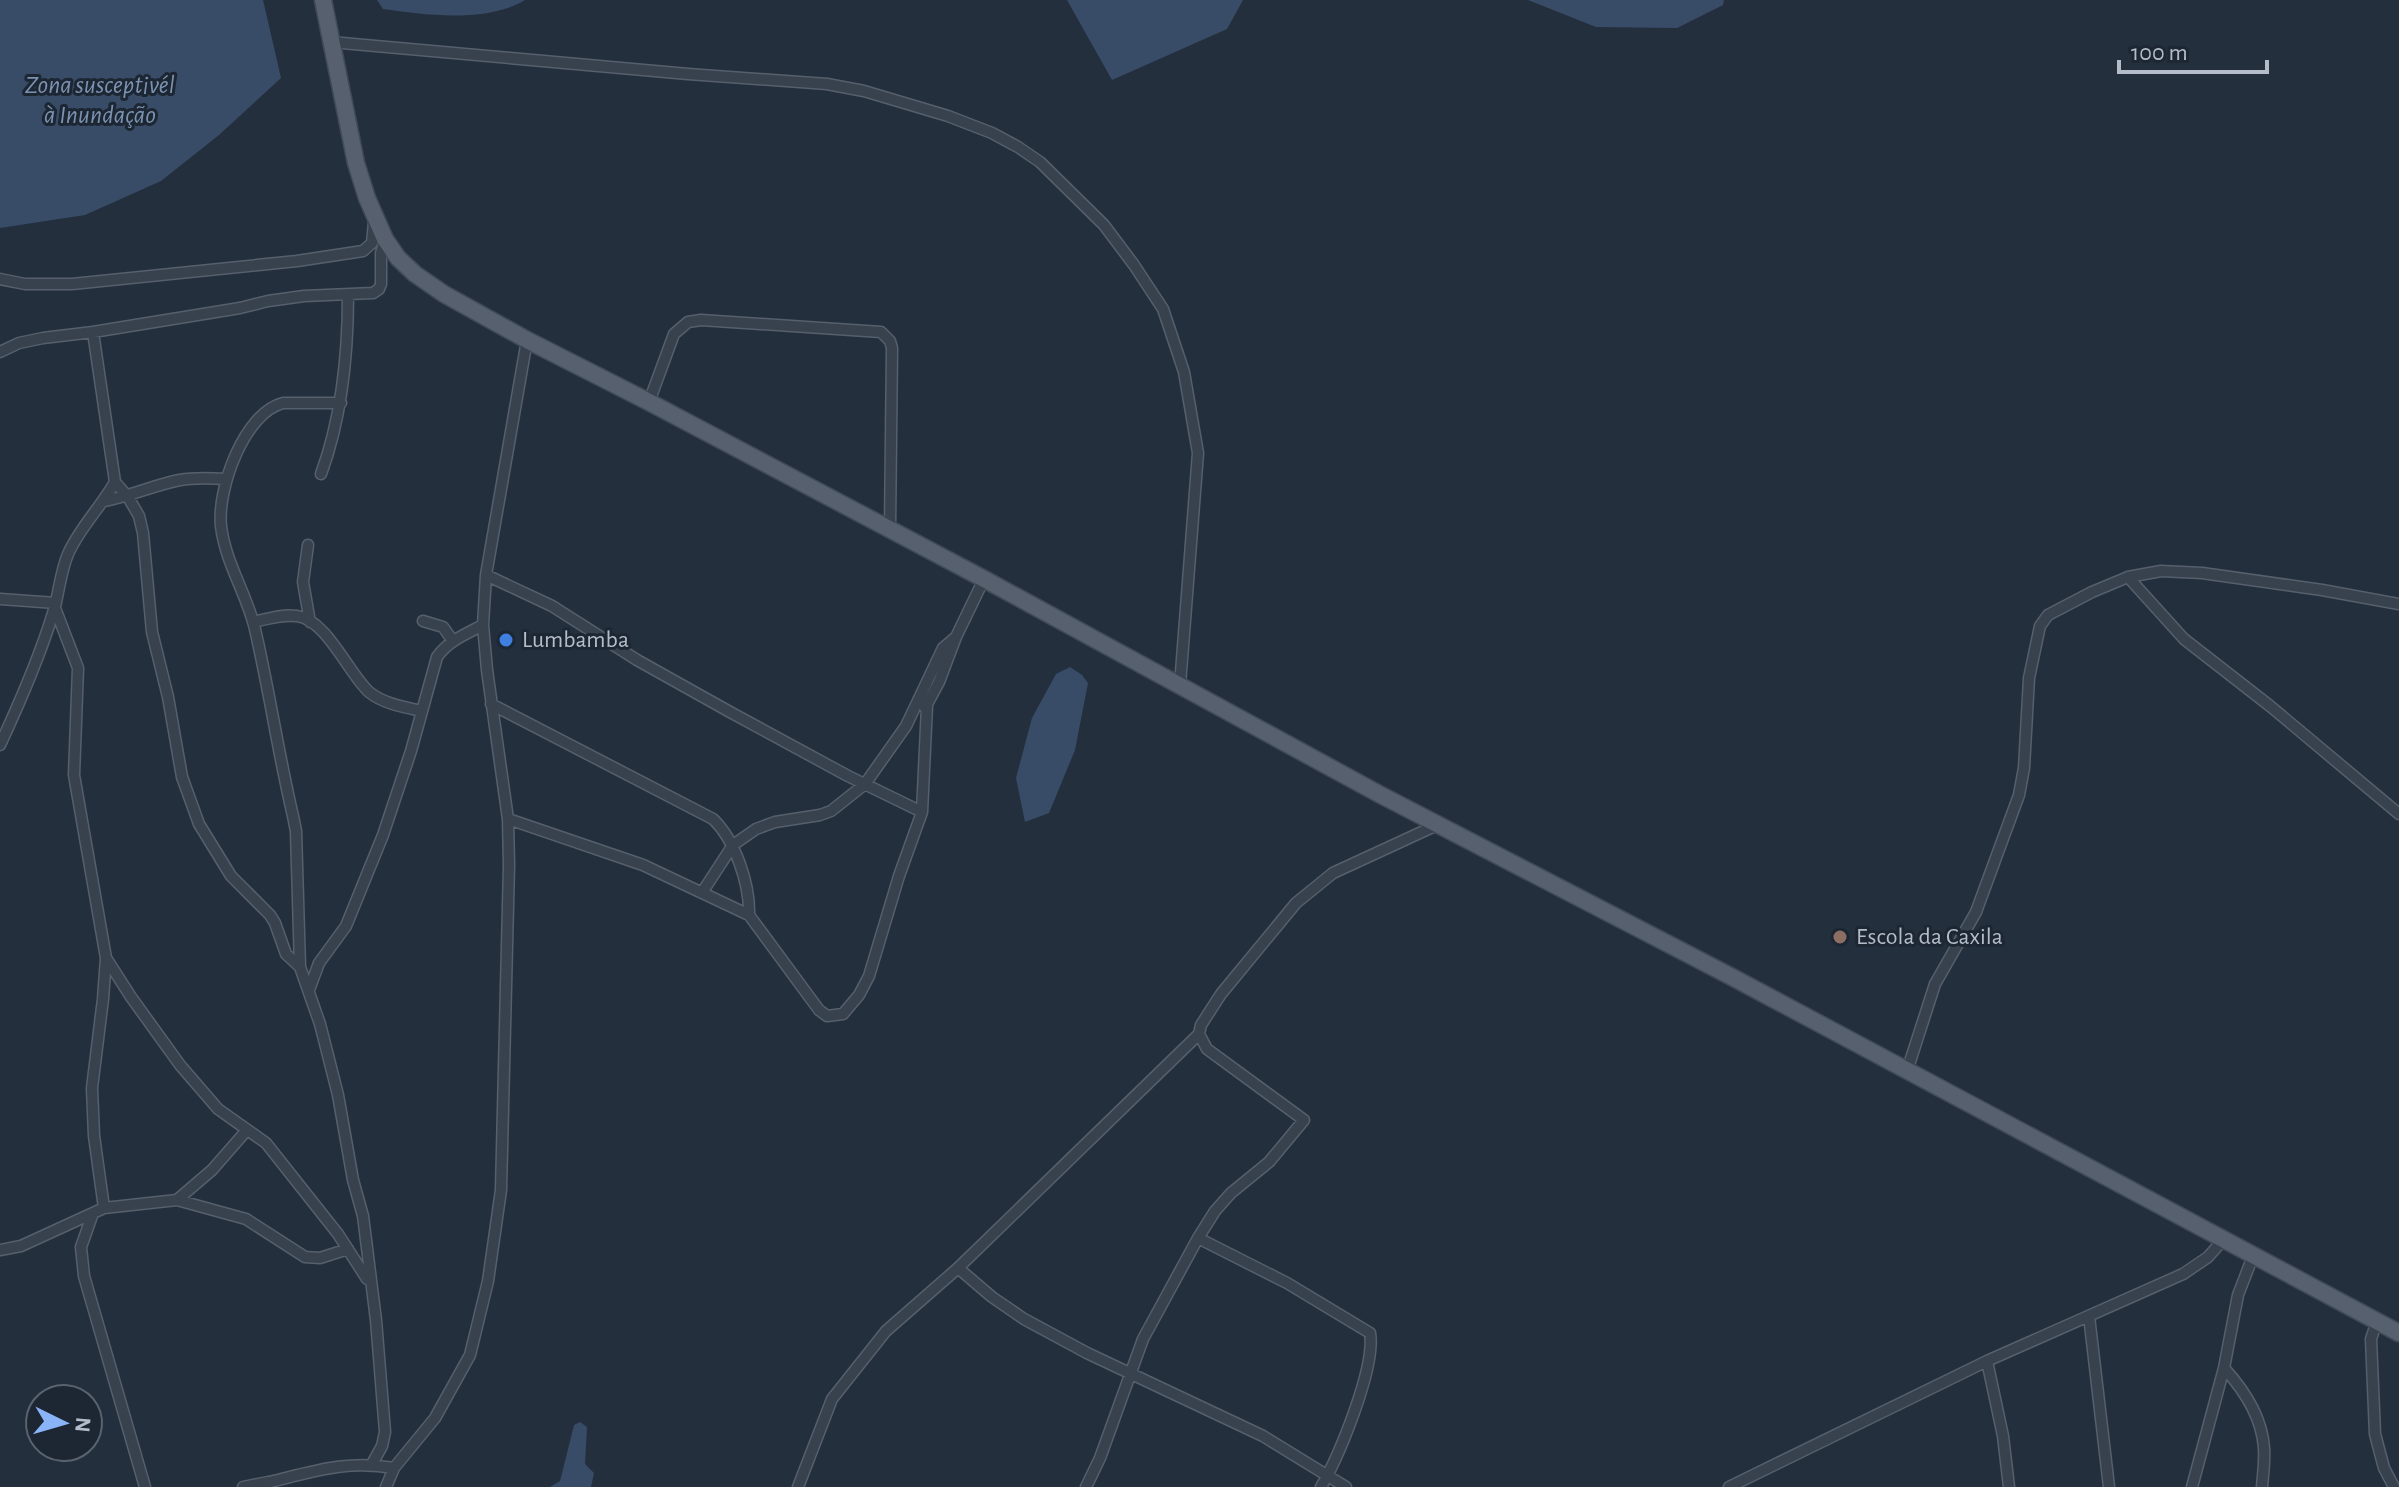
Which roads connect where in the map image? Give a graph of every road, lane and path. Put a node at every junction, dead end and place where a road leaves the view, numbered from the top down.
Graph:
1 (323, 0) edge
2 (331, 42) junction
3 (374, 216) junction
4 (385, 239) junction
5 (0, 279) edge
6 (348, 295) junction
7 (93, 332) junction
8 (527, 340) junction
9 (0, 352) edge
10 (649, 402) junction
11 (341, 403) junction
12 (321, 474) dead end
13 (226, 479) junction
14 (115, 482) junction
15 (128, 497) junction
16 (104, 501) junction
17 (890, 529) junction
18 (308, 545) dead end
19 (486, 575) junction
20 (2128, 577) junction
21 (984, 579) junction
22 (0, 599) edge
23 (2399, 604) edge
24 (55, 606) junction
25 (423, 621) dead end
26 (253, 622) junction
27 (310, 622) junction
28 (483, 625) junction
29 (956, 637) junction
30 (453, 641) junction
31 (1180, 685) junction
32 (491, 704) junction
33 (927, 706) junction
34 (422, 711) junction
35 (906, 726) junction
36 (0, 745) edge
37 (865, 784) junction
38 (922, 812) junction
39 (2399, 814) edge
40 (508, 819) junction
41 (1437, 825) junction
42 (733, 845) junction
43 (703, 891) junction
44 (749, 915) junction
45 (106, 958) junction
46 (300, 967) junction
47 (309, 990) junction
48 (1199, 1034) junction
49 (1907, 1071) junction
50 (247, 1130) junction
51 (177, 1200) junction
52 (104, 1208) junction
53 (93, 1213) junction
54 (1198, 1238) junction
55 (2223, 1240) junction
56 (348, 1249) junction
57 (0, 1250) edge
58 (2253, 1256) junction
59 (958, 1268) junction
60 (370, 1283) junction
61 (2089, 1316) junction
62 (2377, 1321) junction
63 (2399, 1333) edge
64 (1987, 1361) junction
65 (2224, 1368) junction
66 (1130, 1374) junction
67 (372, 1464) junction
68 (394, 1468) junction
69 (1327, 1476) junction
70 (266, 1484) edge
71 (145, 1487) edge
72 (243, 1487) edge
73 (386, 1487) edge
74 (798, 1487) edge
75 (1086, 1487) edge
76 (1321, 1487) edge
77 (1346, 1487) edge
78 (1729, 1487) edge
79 (2009, 1487) edge
80 (2109, 1487) edge
81 (2192, 1487) edge
82 (2262, 1487) edge
83 (2394, 1487) edge

1 - 2 main road
2 - 3 main road
2 - 31 street
3 - 4 main road
3 - 5 street
4 - 6 street
4 - 8 main road
6 - 7 street
6 - 11 street
7 - 9 street
7 - 14 street
8 - 10 main road
8 - 19 street
10 - 17 main road
10 - 17 street
11 - 12 street
11 - 13 street
13 - 15 street
13 - 26 street
14 - 15 street
14 - 16 street
15 - 16 street
15 - 46 street
16 - 24 street
17 - 21 main road
18 - 27 street
19 - 28 street
19 - 37 street
20 - 23 street
20 - 39 street
20 - 49 street
21 - 29 street
21 - 31 main road
22 - 24 street
24 - 36 street
24 - 45 street
25 - 30 street
26 - 27 street
26 - 46 street
27 - 34 street
28 - 30 street
28 - 32 street
29 - 33 street
29 - 35 street
30 - 34 street
31 - 41 main road
32 - 40 street
32 - 42 street
33 - 35 street
33 - 38 street
34 - 47 street
35 - 37 street
37 - 38 street
37 - 42 street
38 - 44 street
40 - 43 street
40 - 68 street
41 - 48 street
41 - 49 main road
42 - 43 street
42 - 44 street
43 - 44 street
45 - 50 street
45 - 52 street
46 - 47 street
47 - 60 street
48 - 54 street
48 - 59 street
49 - 55 main road
50 - 51 street
50 - 56 street
51 - 52 street
51 - 56 street
52 - 53 street
53 - 57 street
53 - 71 street
54 - 66 street
54 - 69 street
55 - 58 main road
55 - 61 street
56 - 60 street
58 - 62 main road
58 - 65 street
59 - 66 street
59 - 74 street
60 - 67 street
61 - 64 street
61 - 80 street
62 - 63 main road
62 - 83 street
64 - 78 street
64 - 79 street
65 - 81 street
65 - 82 street
66 - 69 street
66 - 75 street
67 - 68 street
67 - 70 street
68 - 73 street
69 - 76 street
69 - 77 street
70 - 72 street

